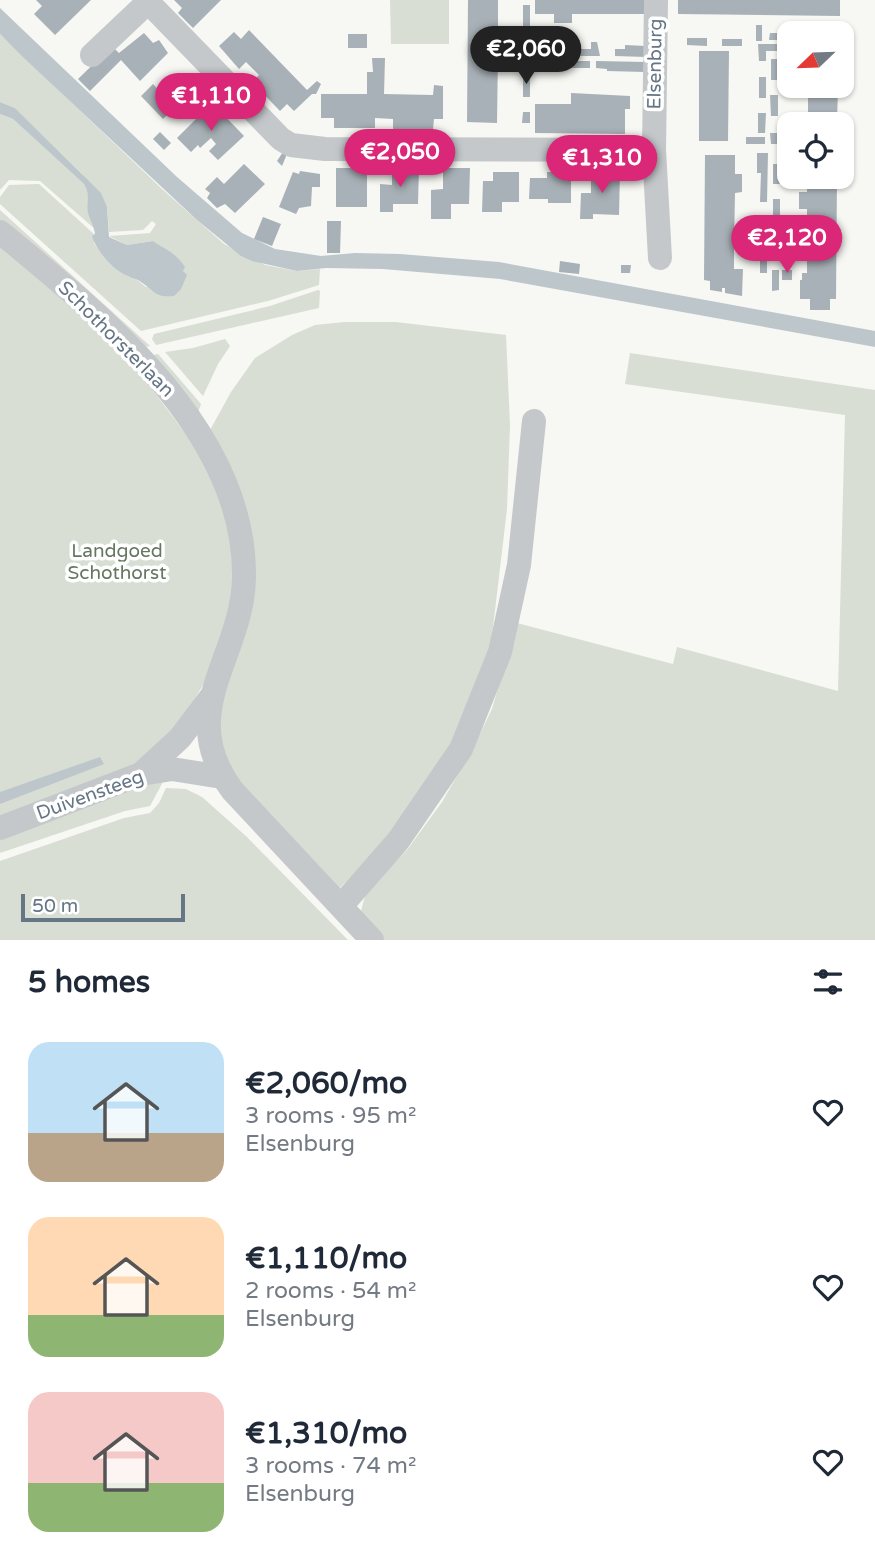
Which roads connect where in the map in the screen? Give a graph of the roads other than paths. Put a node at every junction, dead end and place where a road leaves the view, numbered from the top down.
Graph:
1 (656, 0) edge
2 (149, 1) edge
3 (92, 55) dead end
4 (654, 150) junction
5 (0, 232) edge
6 (660, 258) dead end
7 (534, 421) dead end
8 (211, 697) junction
9 (141, 774) junction
10 (222, 777) junction
11 (0, 828) edge
12 (341, 906) junction
13 (372, 940) edge

1 - 4 street, Elsenburg
2 - 3 street
2 - 4 street
4 - 6 street, Elsenburg
5 - 8 street, Schothorsterlaan
7 - 12 street
8 - 9 street
8 - 10 street, Schothorsterlaan
9 - 10 street, Duivensteeg
9 - 11 street, Duivensteeg
10 - 12 street, Schothorsterlaan
12 - 13 street, Schothorsterlaan

